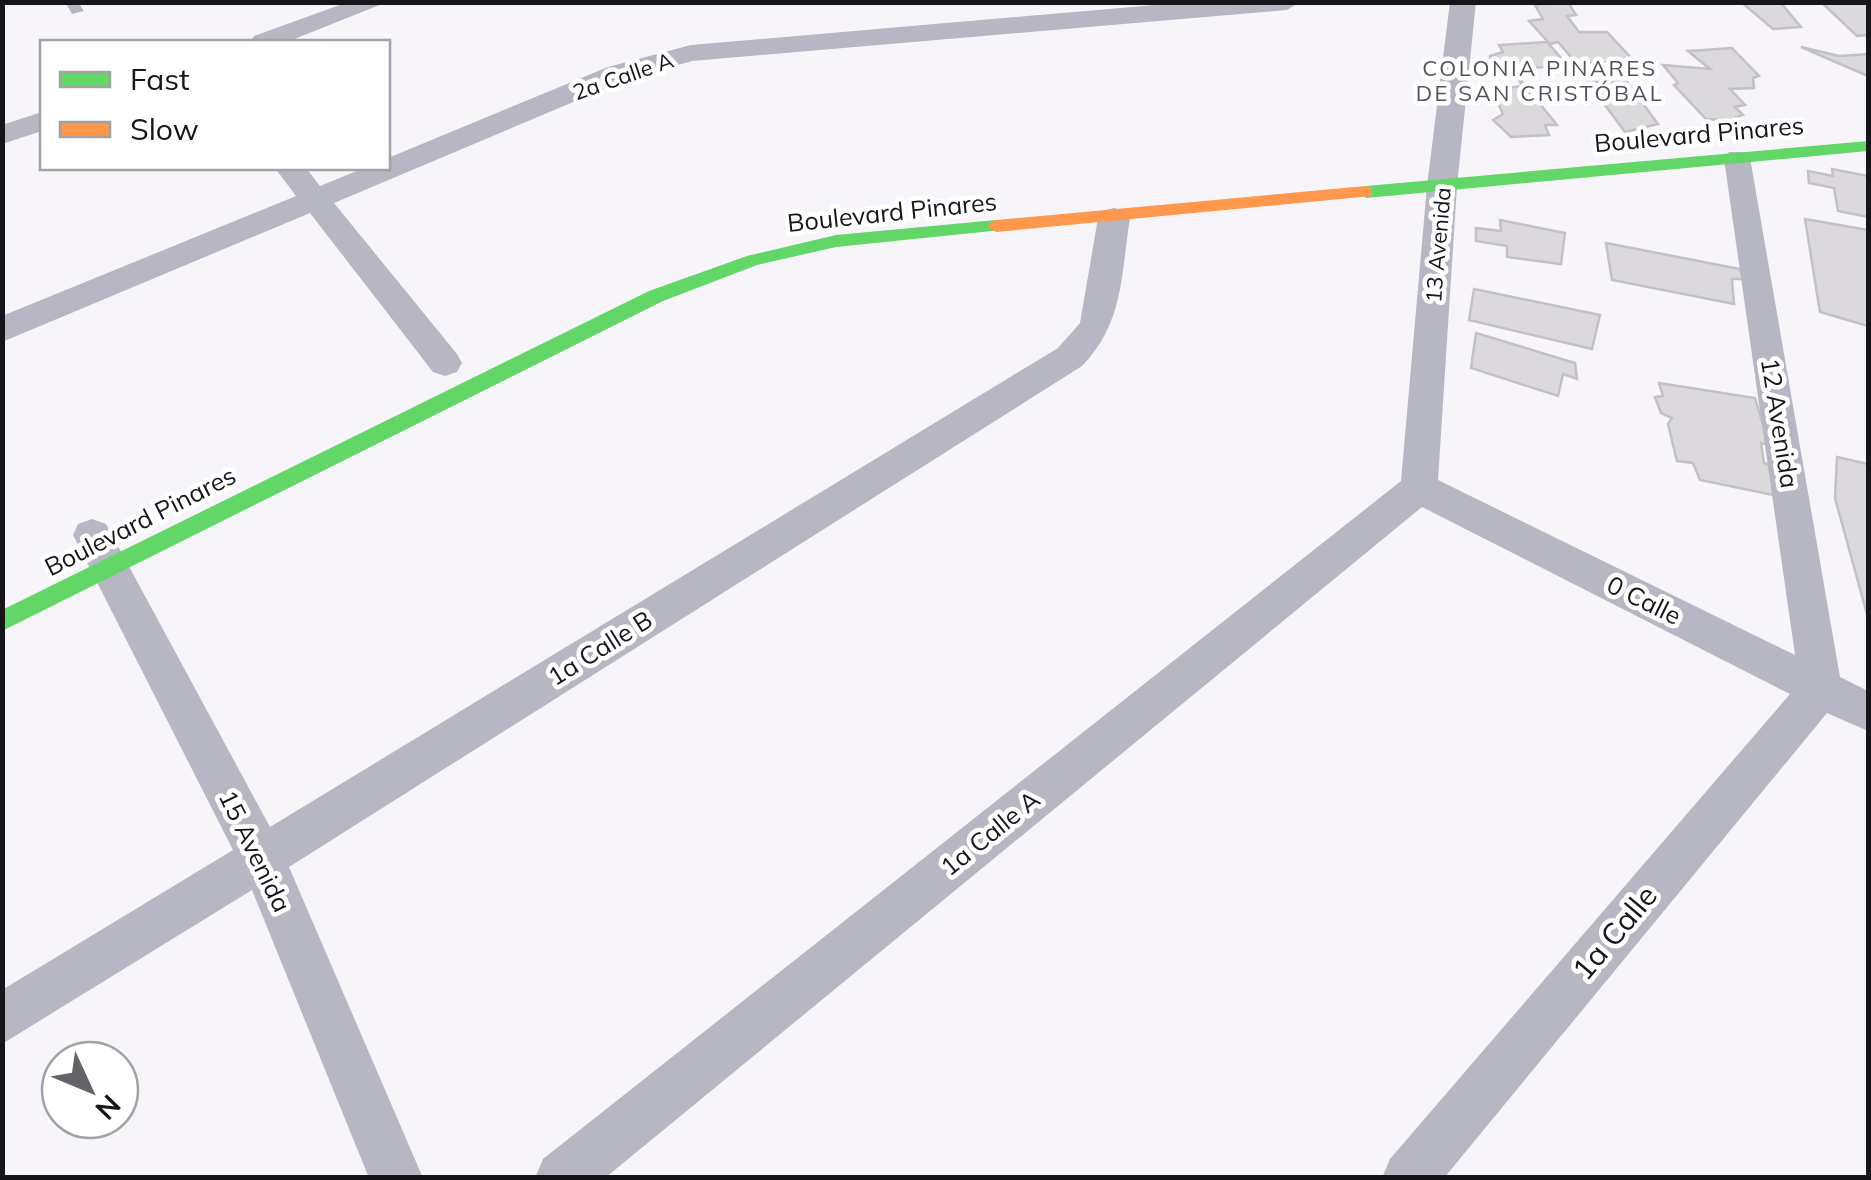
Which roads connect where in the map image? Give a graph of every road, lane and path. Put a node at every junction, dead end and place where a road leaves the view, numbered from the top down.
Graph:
1 (374, 2) edge
2 (1288, 2) edge
3 (1464, 2) edge
4 (1185, 7) edge
5 (270, 40) edge
6 (40, 122) edge
7 (2, 136) edge
8 (1868, 146) edge
9 (1738, 159) junction
10 (1445, 165) junction
11 (390, 168) edge
12 (292, 170) edge
13 (386, 170) edge
14 (314, 200) junction
15 (1114, 218) junction
16 (2, 330) edge
17 (445, 363) dead end
18 (1419, 488) junction
19 (96, 543) junction
20 (2, 621) edge
21 (1821, 688) junction
22 (1868, 712) edge
23 (262, 858) junction
24 (2, 1019) edge
25 (396, 1178) edge
26 (562, 1178) edge
27 (1409, 1178) edge

1 - 5 street
2 - 4 street, 2a Calle A
3 - 10 street, 13 Avenida
4 - 11 street, 2a Calle A
6 - 7 street
8 - 9 street, Boulevard Pinares
9 - 10 street, Boulevard Pinares
9 - 21 street, 12 Avenida
10 - 15 street, Boulevard Pinares
10 - 18 street, 13 Avenida
12 - 14 street
13 - 14 street, 2a Calle A
14 - 16 street, 2a Calle A
14 - 17 street
15 - 19 street, Boulevard Pinares
15 - 23 street, 1a Calle B
18 - 21 street, 0 Calle
18 - 26 street, 1a Calle A
19 - 20 street, Boulevard Pinares
19 - 23 street, 15 Avenida
21 - 22 street, 0 Calle
21 - 27 street, 1a Calle
23 - 24 street, 1a Calle B
23 - 25 street, 15 Avenida

